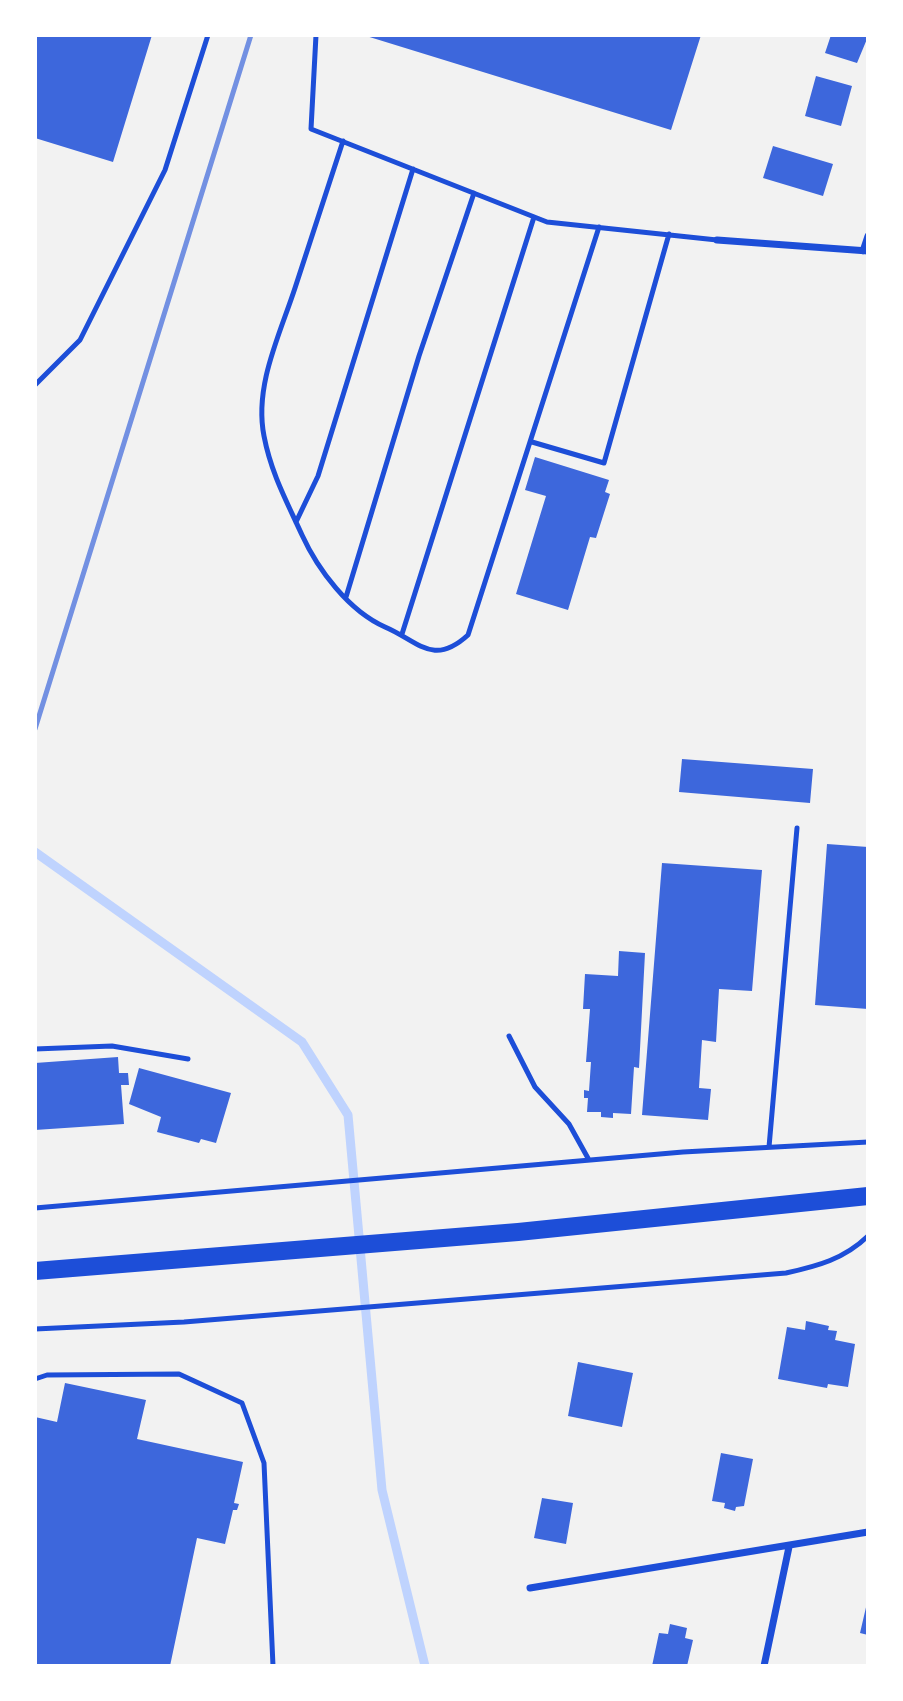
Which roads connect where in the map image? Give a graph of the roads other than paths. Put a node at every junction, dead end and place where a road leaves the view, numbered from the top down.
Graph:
1 (208, 35) edge
2 (316, 35) edge
3 (343, 141) junction
4 (413, 169) junction
5 (474, 193) junction
6 (534, 217) junction
7 (599, 227) junction
8 (669, 234) junction
9 (868, 236) edge
10 (717, 240) joint
11 (866, 251) edge
12 (35, 384) edge
13 (532, 442) junction
14 (296, 522) junction
15 (346, 597) junction
16 (402, 634) junction
17 (797, 828) dead end
18 (509, 1036) dead end
19 (35, 1049) edge
20 (188, 1059) dead end
21 (868, 1142) edge
22 (768, 1146) junction
23 (589, 1160) junction
24 (868, 1196) edge
25 (35, 1208) edge
26 (868, 1236) edge
27 (35, 1271) edge
28 (35, 1329) edge
29 (35, 1379) edge
30 (868, 1532) edge
31 (789, 1547) junction
32 (530, 1588) dead end
33 (273, 1666) edge
34 (764, 1666) edge

1 - 12 lane
2 - 3 lane
3 - 4 lane
3 - 14 lane
4 - 5 lane
4 - 14 lane
5 - 6 lane
5 - 15 lane
6 - 7 lane
6 - 16 lane
7 - 8 lane
7 - 13 lane
8 - 10 lane
8 - 13 lane
9 - 11 street
10 - 11 street
13 - 16 lane
14 - 15 lane
15 - 16 lane
17 - 22 lane
18 - 23 lane
19 - 20 lane
21 - 22 lane
22 - 23 lane
23 - 25 lane
24 - 27 main road
26 - 28 lane
29 - 33 lane
30 - 31 street
31 - 32 street
31 - 34 street

